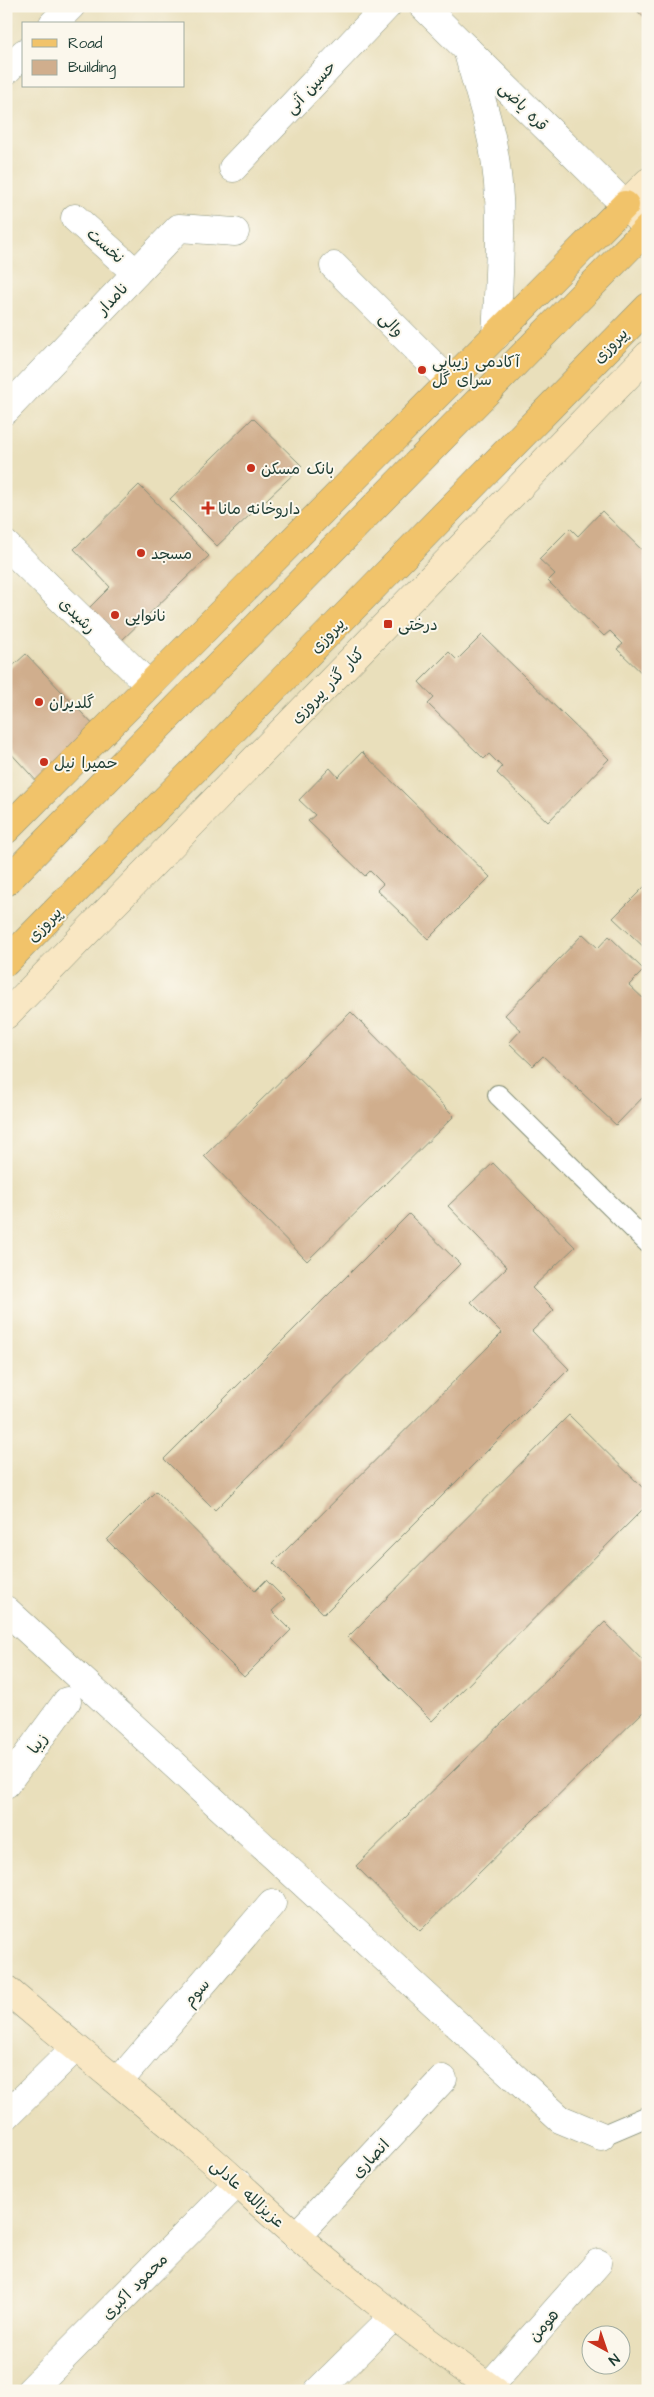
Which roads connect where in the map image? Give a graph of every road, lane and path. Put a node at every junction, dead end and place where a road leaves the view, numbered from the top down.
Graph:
1 (70, 6) edge
2 (387, 6) edge
3 (423, 6) edge
4 (55, 22) edge
5 (467, 49) junction
6 (22, 56) edge
7 (6, 71) edge
8 (233, 168) dead end
9 (648, 182) edge
10 (625, 205) junction
11 (75, 218) dead end
12 (648, 228) edge
13 (235, 232) dead end
14 (334, 266) dead end
15 (136, 273) junction
16 (648, 307) edge
17 (496, 336) junction
18 (648, 355) edge
19 (450, 382) junction
20 (6, 410) edge
21 (6, 545) edge
22 (149, 685) junction
23 (6, 830) edge
24 (6, 882) edge
25 (6, 962) edge
26 (6, 1015) edge
27 (498, 1095) dead end
28 (648, 1243) edge
29 (6, 1610) edge
30 (67, 1701) dead end
31 (6, 1784) edge
32 (272, 1903) dead end
33 (6, 1989) edge
34 (74, 2048) junction
35 (443, 2079) dead end
36 (119, 2081) junction
37 (6, 2116) edge
38 (648, 2116) edge
39 (601, 2136) joint
40 (238, 2182) junction
41 (296, 2236) junction
42 (598, 2263) dead end
43 (393, 2317) junction
44 (492, 2389) edge
45 (30, 2391) edge
46 (318, 2391) edge

1 - 4 street
2 - 8 street, حسین آنی
3 - 5 street, قره یاضی
5 - 10 street, قره یاضی
5 - 17 street
6 - 7 street
9 - 10 main road
10 - 12 main road
10 - 17 main road
11 - 15 street, نخست
12 - 24 main road
13 - 15 street, نامدار
14 - 19 street, والی
15 - 20 street, نامدار
16 - 25 main road, پیروزی
17 - 19 main road
18 - 26 main road, کنار گذر پیروزی
19 - 22 main road
21 - 22 street, رشیدی
22 - 23 main road
27 - 28 lane
29 - 39 street
30 - 31 street, زیبا
32 - 36 street, سوم
33 - 34 main road, عزیزالله عادلی
34 - 36 main road, عزیزالله عادلی
34 - 37 street
35 - 41 street, انصاری
36 - 40 main road, عزیزالله عادلی
38 - 39 lane
40 - 41 main road, عزیزالله عادلی
40 - 45 street, محمود اکبری
41 - 43 main road, عزیزالله عادلی
42 - 44 street, هومن
43 - 44 main road, عزیزالله عادلی
43 - 46 street

